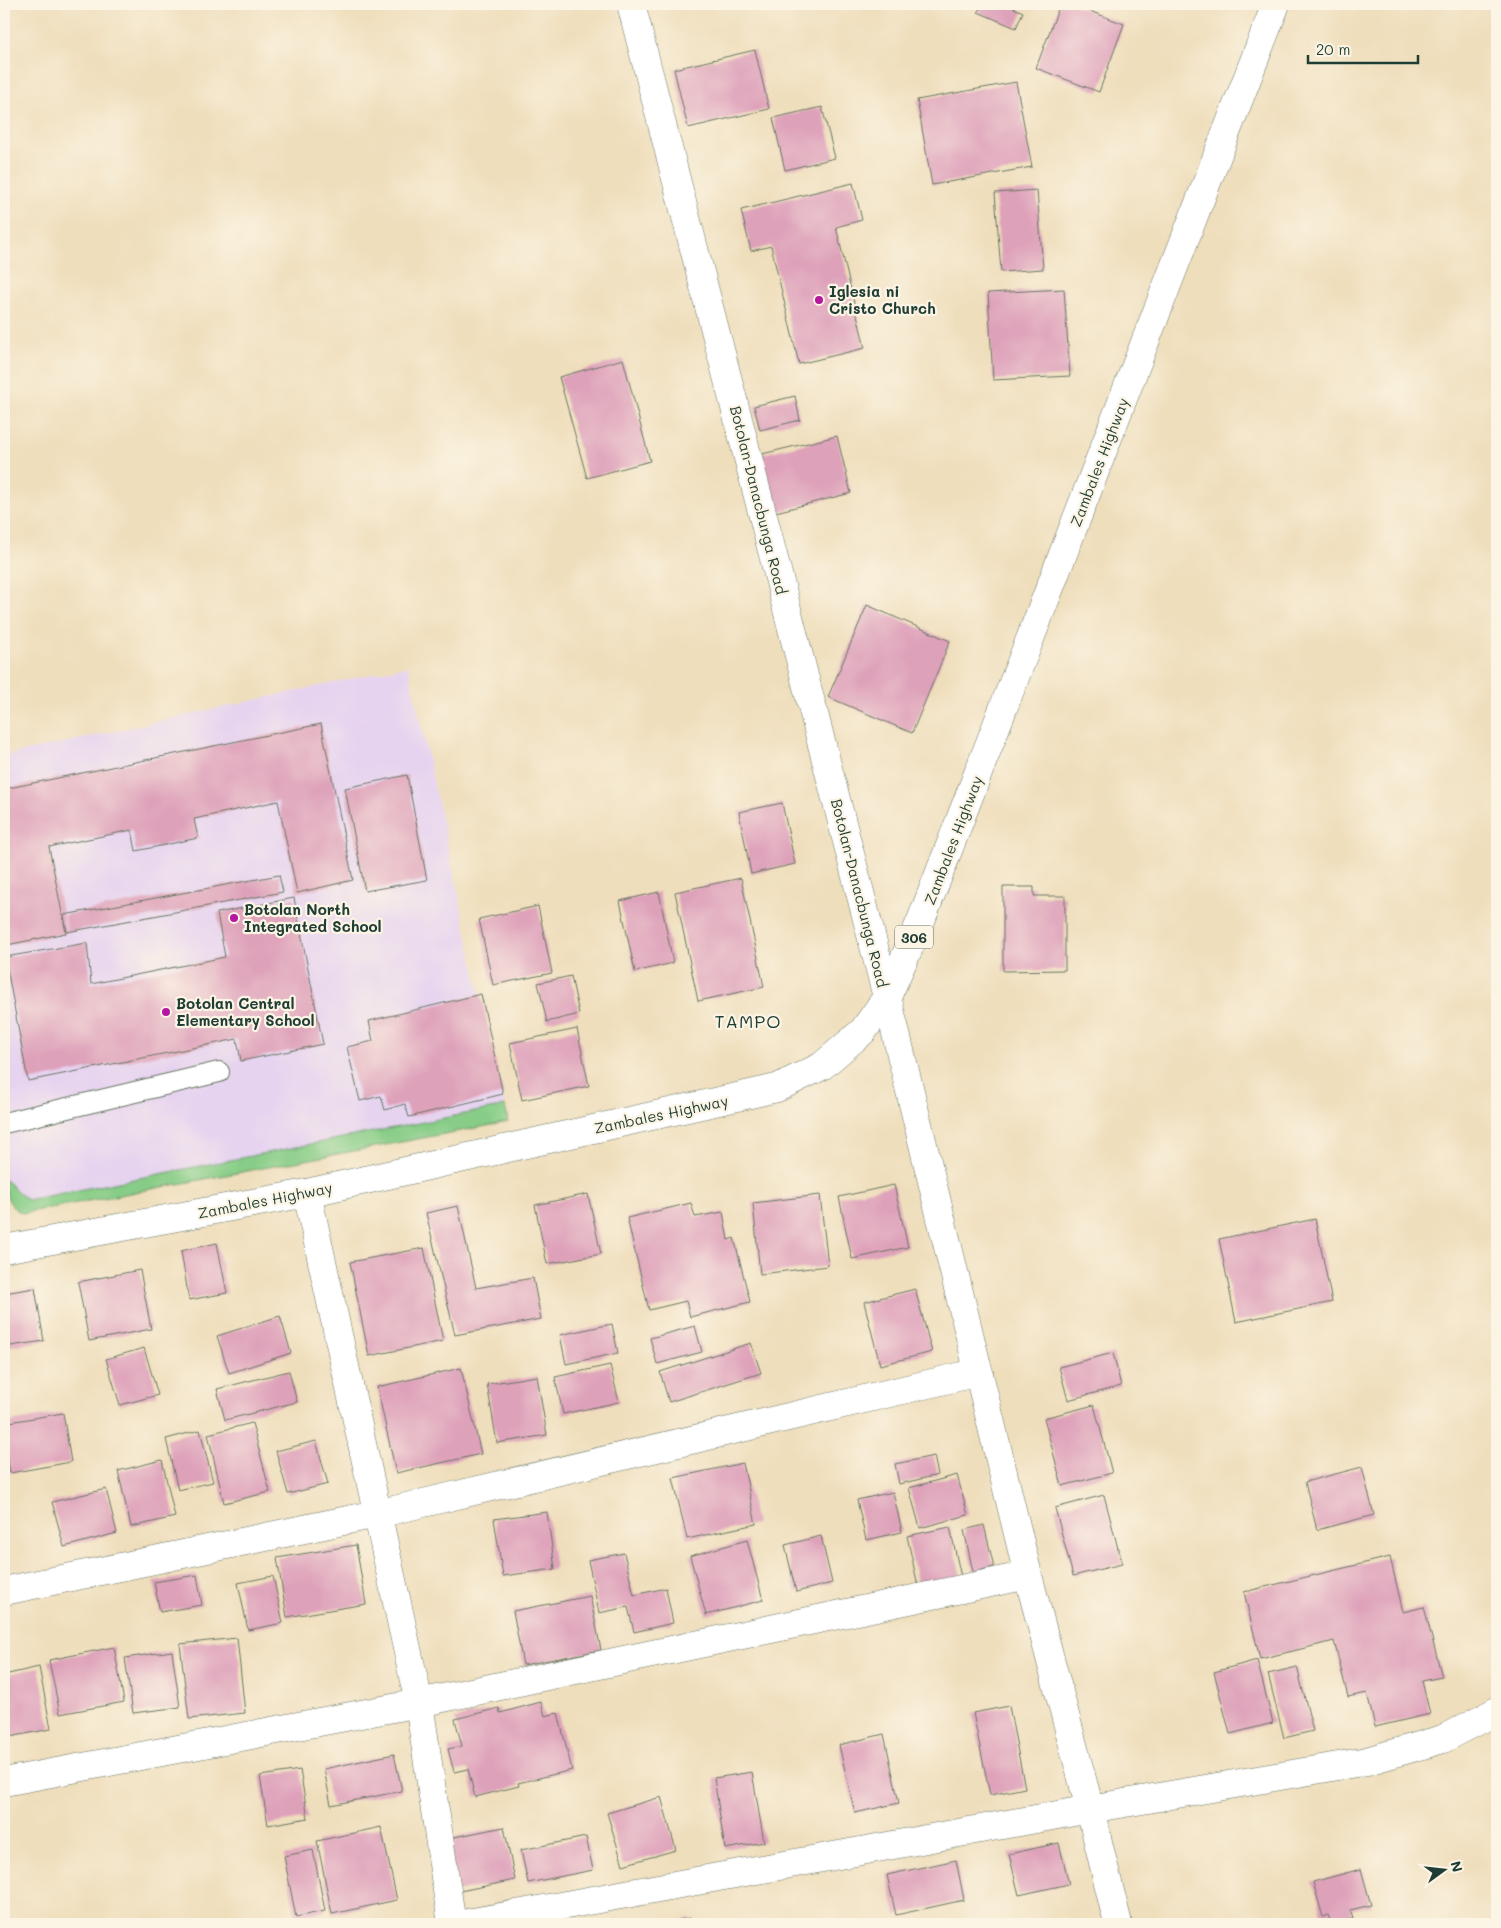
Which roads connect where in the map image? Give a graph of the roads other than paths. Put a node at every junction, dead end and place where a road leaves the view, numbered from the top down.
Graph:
1 (631, 4) edge
2 (1276, 4) edge
3 (887, 997) junction
4 (219, 1072) dead end
5 (4, 1123) edge
6 (307, 1193) junction
7 (4, 1249) edge
8 (979, 1372) junction
9 (377, 1514) junction
10 (1028, 1575) junction
11 (4, 1590) edge
12 (419, 1703) junction
13 (1497, 1711) edge
14 (4, 1782) edge
15 (1090, 1809) junction
16 (452, 1924) edge
17 (462, 1924) edge
18 (1118, 1924) edge

1 - 3 street, Botolan-Danacbunga Road
2 - 3 street, Zambales Highway / 306
3 - 6 street, Zambales Highway / 306
3 - 8 street, Botolan-Danacbunga Road
4 - 5 lane
6 - 7 street, Zambales Highway / 306
6 - 9 street
8 - 9 street
8 - 10 street, Botolan-Danacbunga Road
9 - 11 street
9 - 12 street
10 - 12 street
10 - 15 street, Botolan-Danacbunga Road
12 - 14 street
12 - 16 street
13 - 15 street
15 - 17 street
15 - 18 street, Botolan-Danacbunga Road

